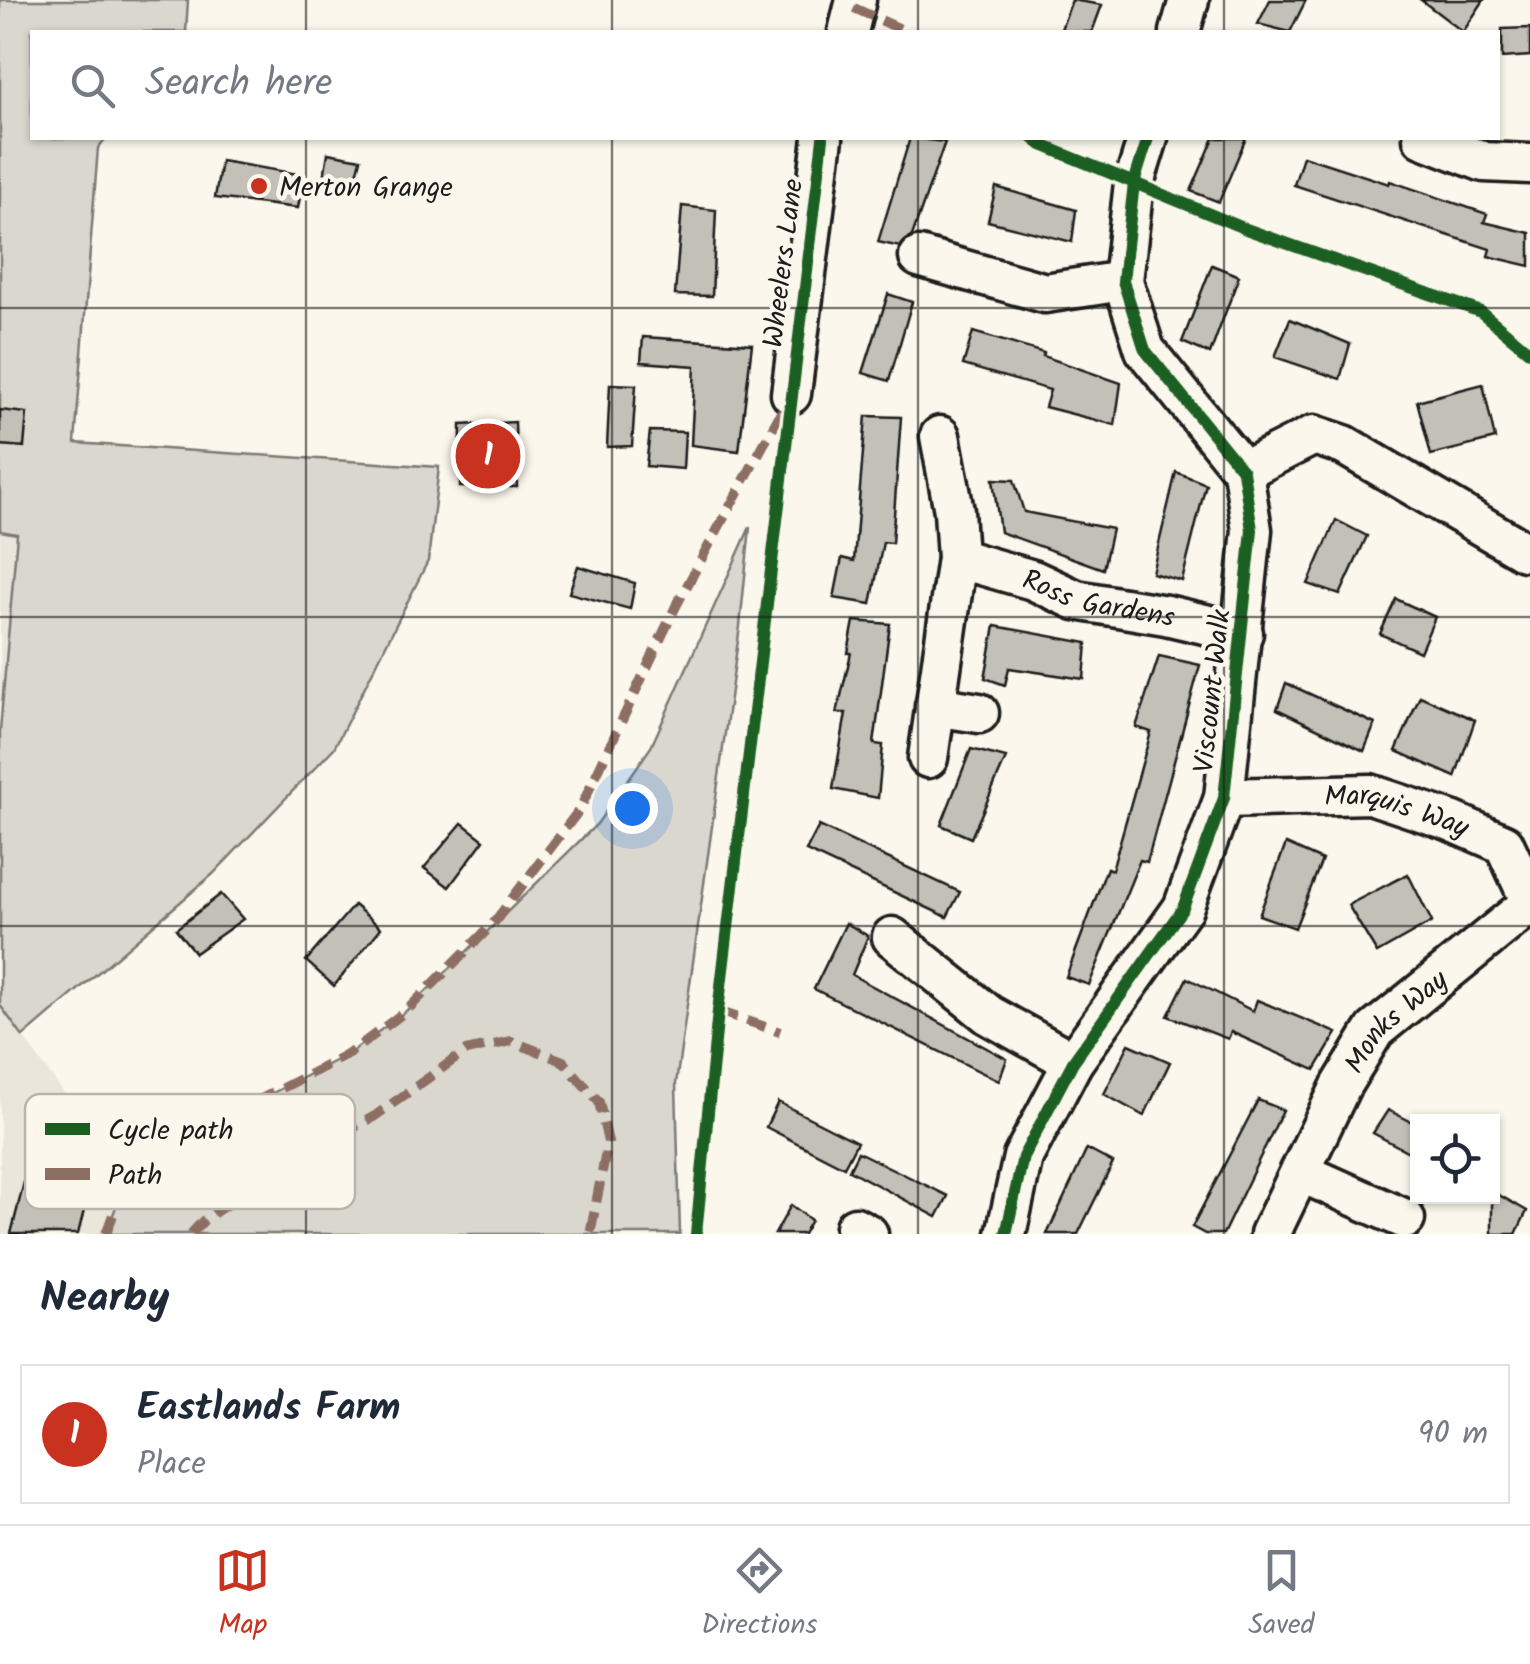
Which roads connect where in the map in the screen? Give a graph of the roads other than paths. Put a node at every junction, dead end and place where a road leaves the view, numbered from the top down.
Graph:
1 (856, 0) edge
2 (1189, 0) edge
3 (848, 30) edge
4 (1181, 30) edge
5 (823, 140) edge
6 (1147, 140) edge
7 (1428, 140) edge
8 (1530, 164) edge
9 (918, 257) dead end
10 (1123, 280) junction
11 (792, 394) dead end
12 (940, 436) dead end
13 (1243, 471) junction
14 (1524, 551) dead end
15 (957, 558) junction
16 (1244, 633) junction
17 (935, 706) junction
18 (979, 714) dead end
19 (928, 758) dead end
20 (1224, 798) junction
21 (1530, 902) edge
22 (892, 937) dead end
23 (1073, 1062) junction
24 (1300, 1172) junction
25 (1405, 1219) dead end
26 (1006, 1234) edge
27 (1270, 1234) edge

1 - 3 street
2 - 4 street
5 - 11 street, Wheelers Lane
6 - 10 street
7 - 8 street
9 - 10 street
10 - 13 street
12 - 15 street
13 - 14 street
13 - 16 street, Viscount Walk
15 - 16 street, Ross Gardens
15 - 17 street
16 - 20 street, Viscount Walk
17 - 18 street
17 - 19 street
20 - 21 street, Marquis Way
20 - 23 street, Viscount Walk
21 - 24 street, Monks Way
22 - 23 street
23 - 26 street, Viscount Walk
24 - 25 street
24 - 27 street, Monks Way

